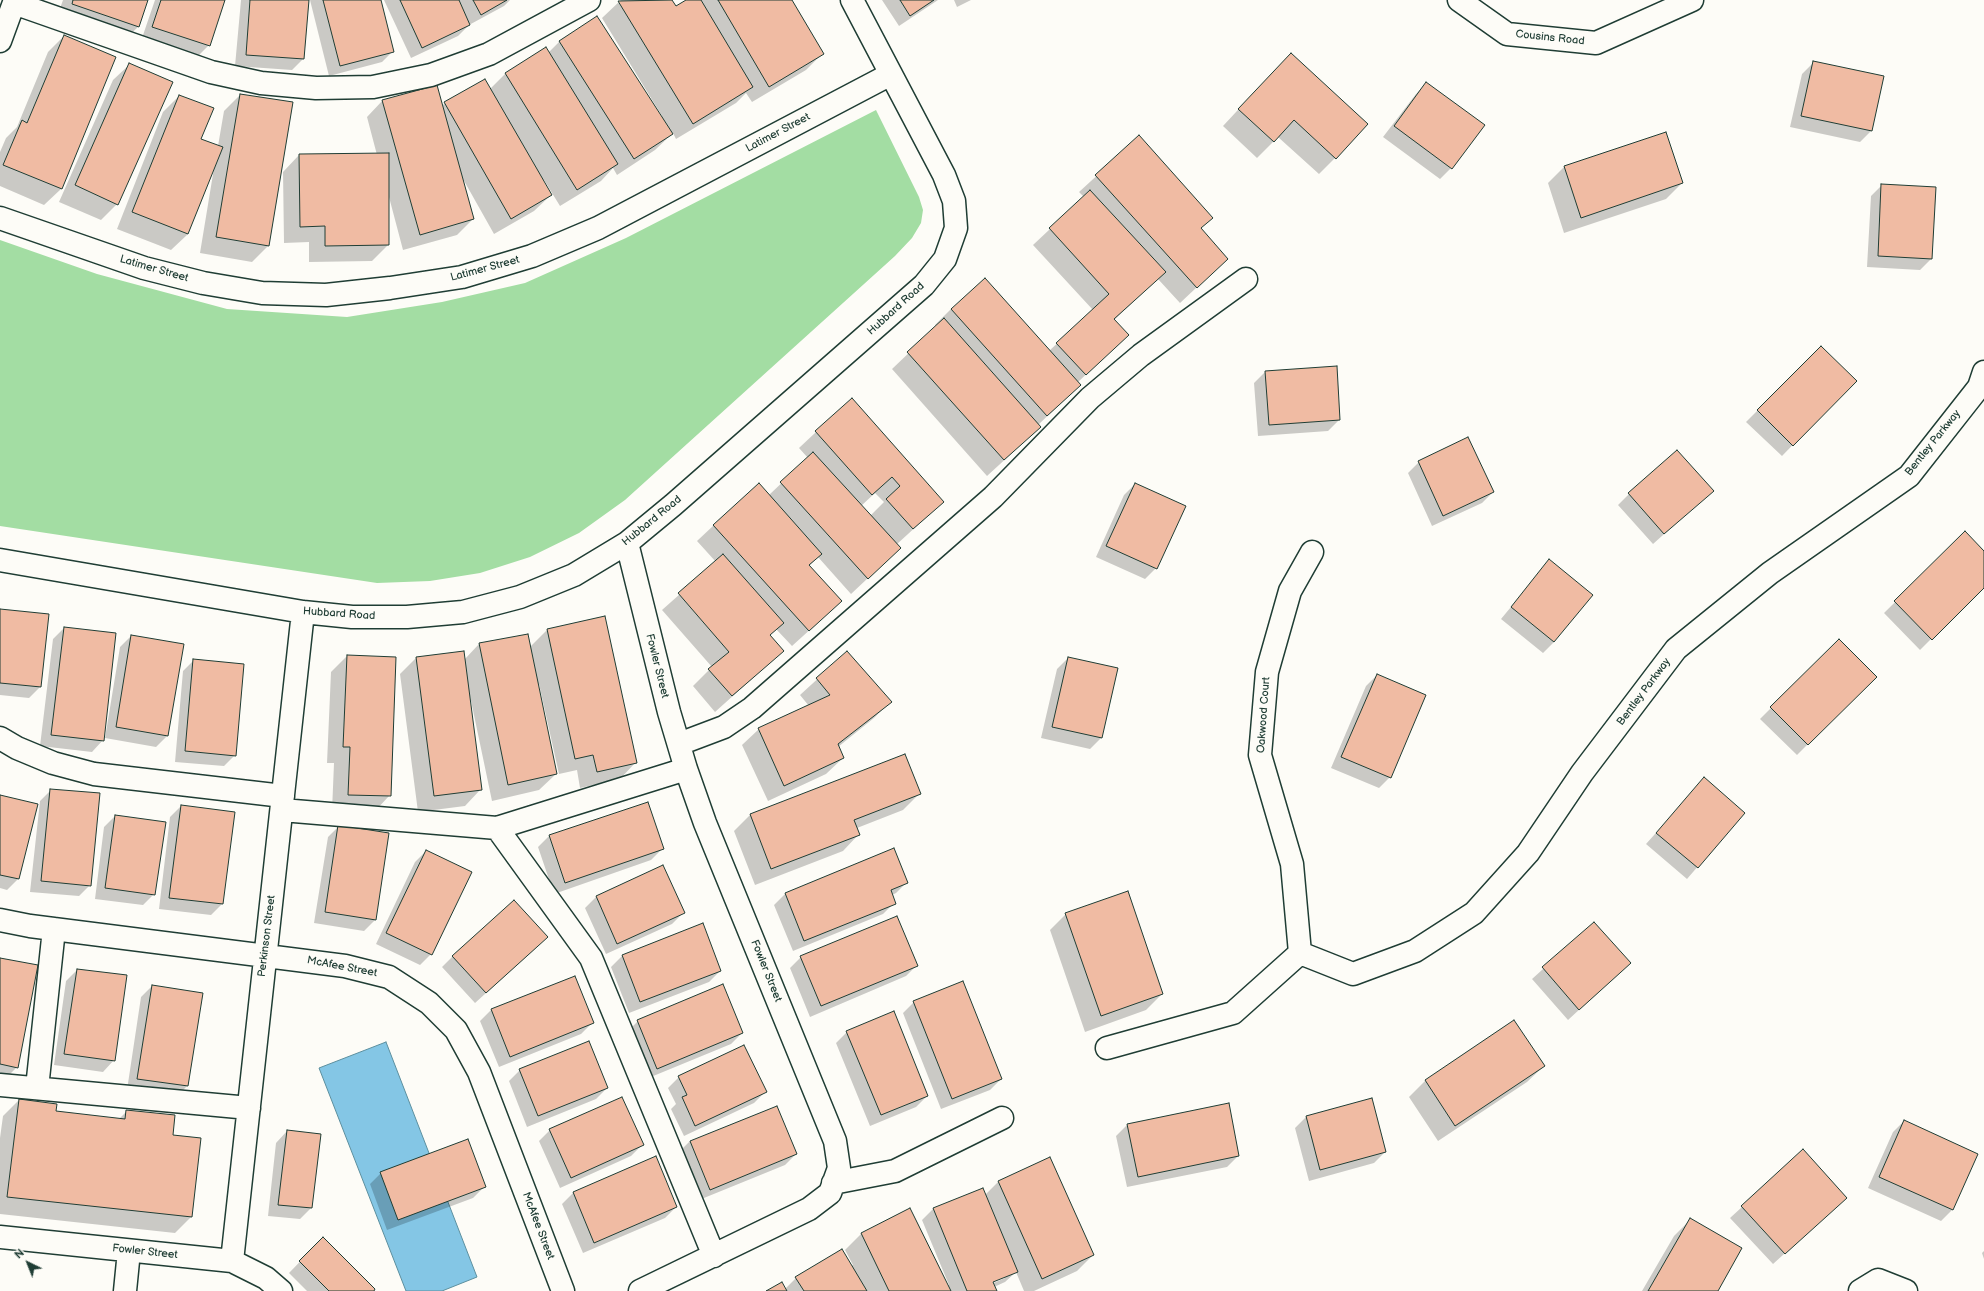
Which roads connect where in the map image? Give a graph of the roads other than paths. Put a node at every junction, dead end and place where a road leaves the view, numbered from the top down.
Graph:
1 (589, 0) edge
2 (852, 0) edge
3 (1459, 0) edge
4 (1692, 0) edge
5 (14, 2) edge
6 (0, 42) edge
7 (891, 74) junction
8 (0, 218) edge
9 (1246, 279) dead end
10 (1984, 372) edge
11 (628, 543) junction
12 (1312, 552) dead end
13 (0, 560) edge
14 (303, 612) junction
15 (0, 738) edge
16 (679, 744) junction
17 (686, 769) junction
18 (283, 803) junction
19 (497, 828) junction
20 (0, 920) edge
21 (54, 929) junction
22 (1300, 953) junction
23 (265, 955) junction
24 (1107, 1048) dead end
25 (0, 1084) edge
26 (37, 1088) junction
27 (249, 1108) junction
28 (1002, 1118) dead end
29 (833, 1183) junction
30 (0, 1237) edge
31 (129, 1250) junction
32 (714, 1256) junction
33 (232, 1261) junction
34 (125, 1291) edge
35 (281, 1291) edge
36 (563, 1291) edge
37 (640, 1291) edge
38 (1860, 1291) edge
39 (1906, 1291) edge

1 - 5 street
2 - 7 street, Hubbard Road
3 - 4 street, Cousins Road
5 - 6 street
7 - 8 street, Latimer Street
7 - 11 street, Hubbard Road
9 - 16 street
10 - 22 street, Bentley Parkway
11 - 14 street, Hubbard Road
11 - 16 street, Fowler Street
12 - 22 street, Oakwood Court
13 - 14 street, Hubbard Road
14 - 18 street, Perkinson Street
15 - 18 street
16 - 17 street, Fowler Street
17 - 19 street
17 - 29 street, Fowler Street
18 - 19 street
18 - 23 street, Perkinson Street
19 - 32 street
20 - 21 street, McAfee Street
21 - 23 street, McAfee Street
21 - 26 street
22 - 24 street
23 - 27 street, Perkinson Street
23 - 36 street, McAfee Street
25 - 26 street
26 - 27 street
27 - 33 street, Perkinson Street
28 - 29 street
29 - 32 street, Fowler Street
30 - 31 street, Fowler Street
31 - 33 street, Fowler Street
31 - 34 street
32 - 37 street, Fowler Street
33 - 35 street, Fowler Street
38 - 39 street

